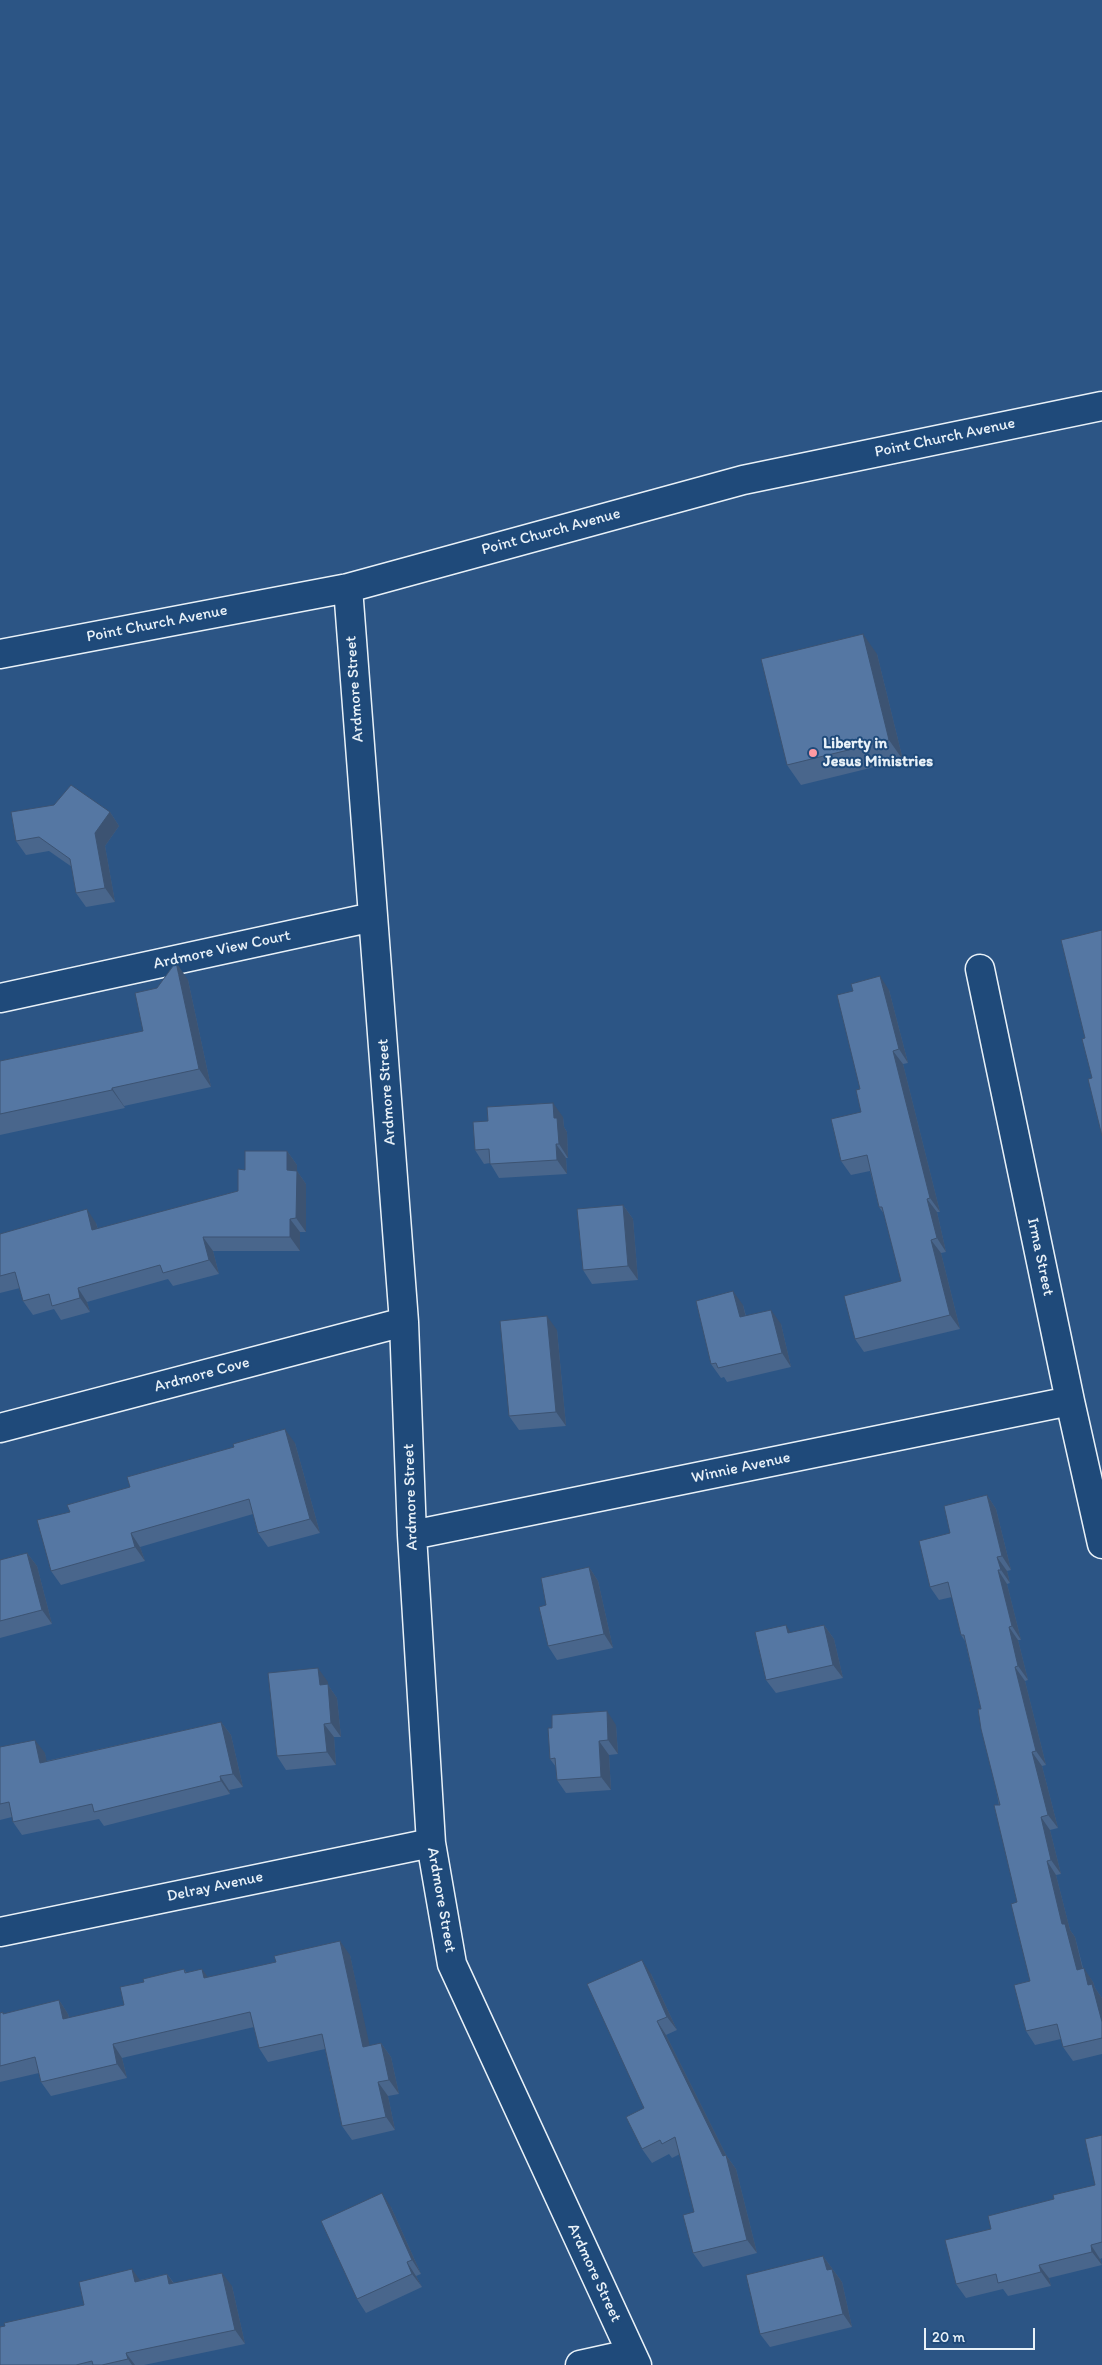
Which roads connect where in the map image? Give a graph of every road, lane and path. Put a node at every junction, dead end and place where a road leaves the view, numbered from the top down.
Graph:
1 (1102, 406) edge
2 (348, 588) junction
3 (0, 654) edge
4 (373, 917) junction
5 (980, 969) dead end
6 (0, 998) edge
7 (404, 1322) junction
8 (1070, 1401) junction
9 (0, 1428) edge
10 (412, 1534) junction
11 (1102, 1544) edge
12 (431, 1843) junction
13 (0, 1932) edge
14 (633, 2359) edge
15 (580, 2365) edge

1 - 2 street, Point Church Avenue
2 - 3 street, Point Church Avenue
2 - 4 street, Ardmore Street
4 - 6 street, Ardmore View Court
4 - 7 street, Ardmore Street
5 - 8 street, Irma Street
7 - 9 street, Ardmore Cove
7 - 10 street, Ardmore Street
8 - 10 street, Winnie Avenue
8 - 11 street, Irma Street
10 - 12 street, Ardmore Street
12 - 13 street, Delray Avenue
12 - 14 street, Ardmore Street
14 - 15 street

